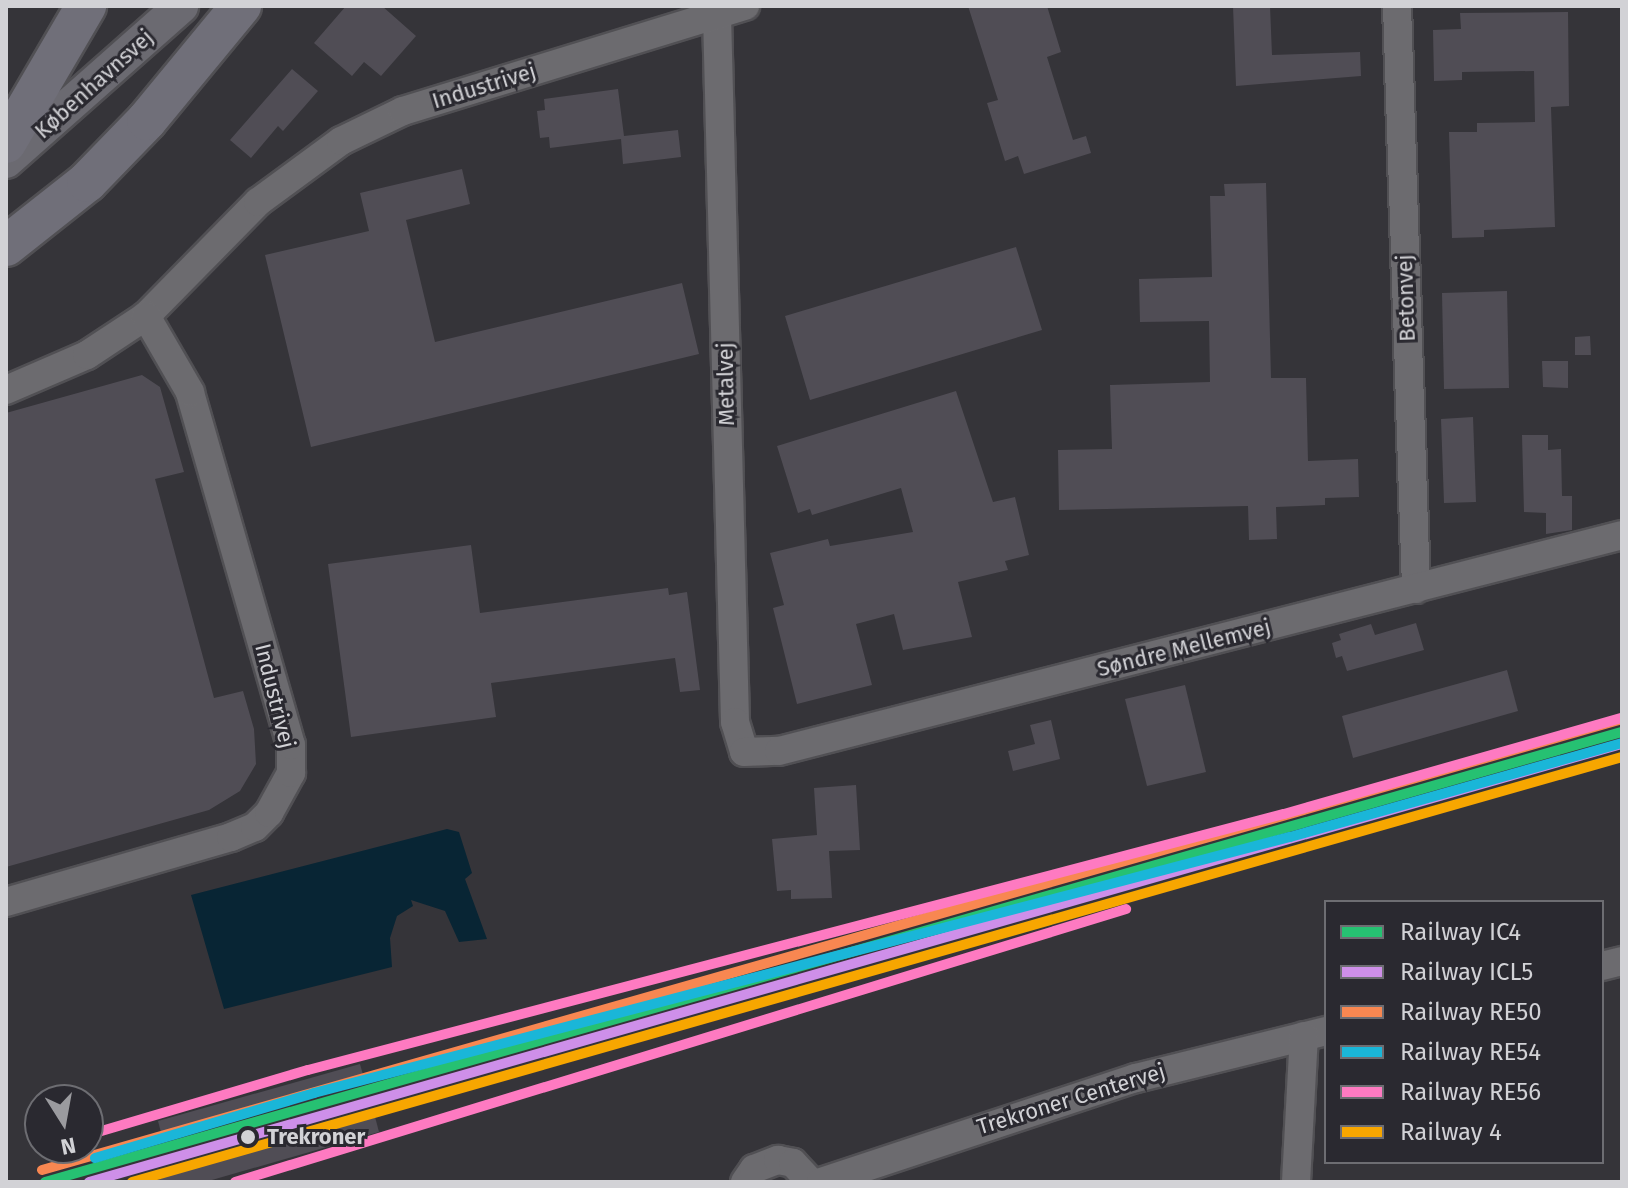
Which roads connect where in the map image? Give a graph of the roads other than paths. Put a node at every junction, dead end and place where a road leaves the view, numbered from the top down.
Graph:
1 (86, 6) edge
2 (181, 6) edge
3 (241, 6) edge
4 (745, 6) edge
5 (1397, 6) edge
6 (717, 15) junction
7 (6, 143) edge
8 (6, 161) edge
9 (6, 246) edge
10 (146, 316) junction
11 (6, 390) edge
12 (1622, 535) edge
13 (1416, 589) junction
14 (744, 752) joint
15 (6, 902) edge
16 (1315, 1033) edge
17 (745, 1182) edge
18 (811, 1182) edge
19 (821, 1182) edge
20 (1296, 1182) edge

1 - 7 highway
2 - 8 main road, Københavnsvej
3 - 9 highway
4 - 6 street, Industrivej
5 - 13 street, Betonvej
6 - 10 street, Industrivej
6 - 14 street, Metalvej
10 - 11 street, Industrivej
10 - 15 street, Industrivej
12 - 13 street, Søndre Mellemvej
13 - 14 street, Søndre Mellemvej
16 - 19 street, Trekroner Centervej
16 - 20 street
17 - 18 street

